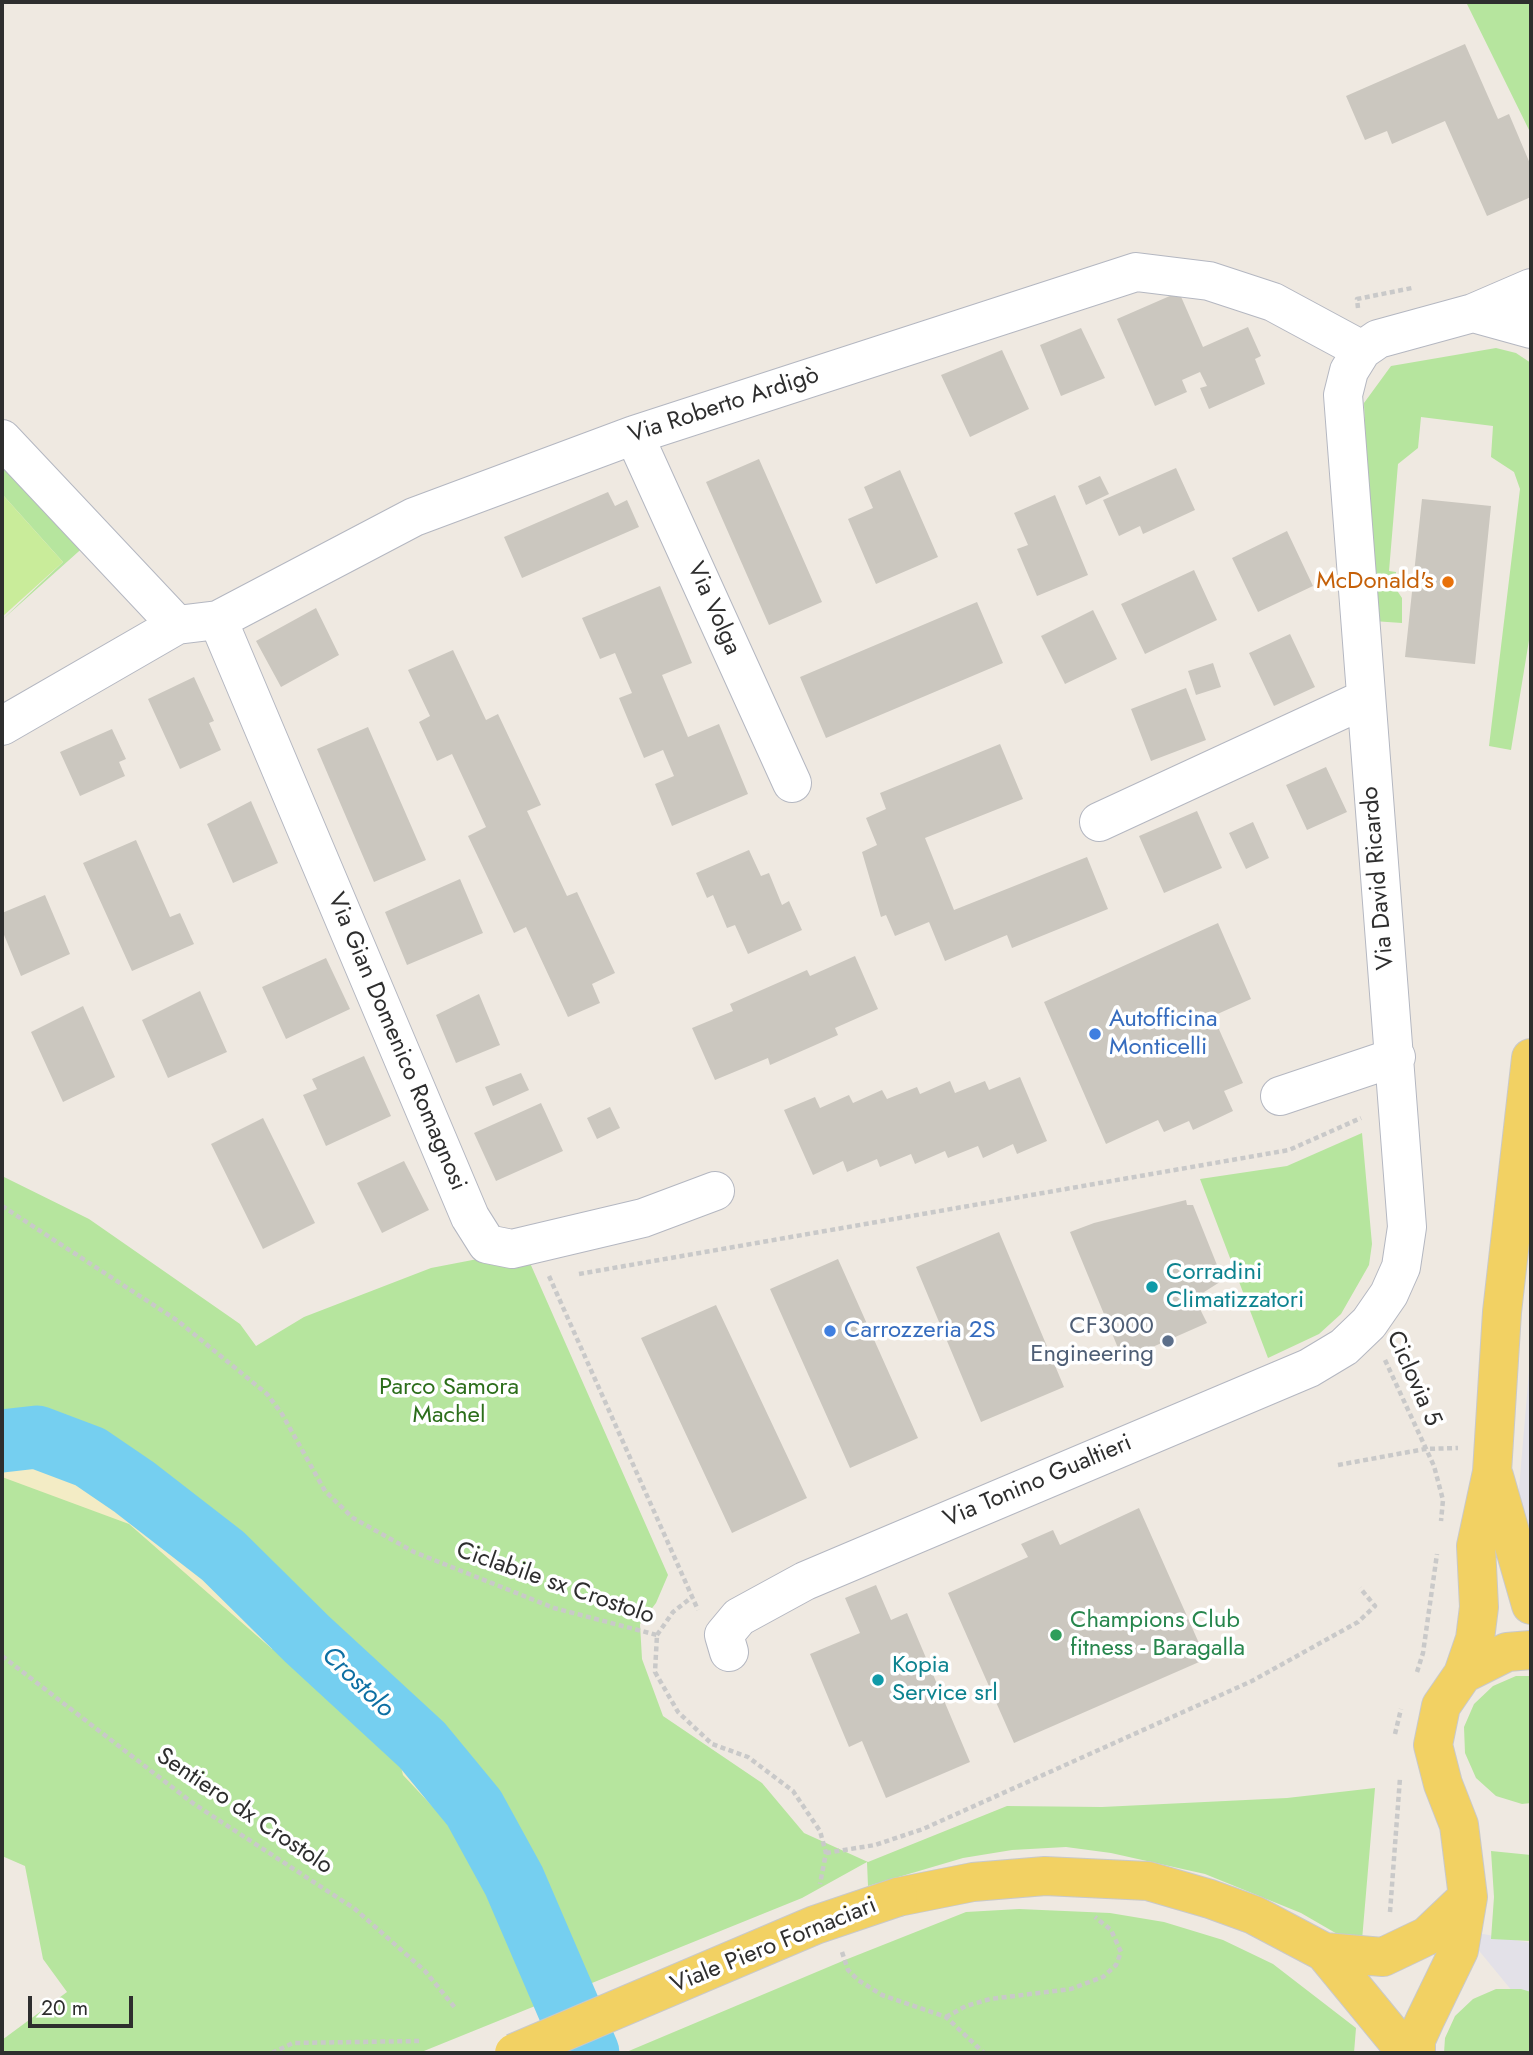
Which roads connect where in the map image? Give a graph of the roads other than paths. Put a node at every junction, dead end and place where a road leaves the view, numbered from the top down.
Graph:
1 (1531, 288) edge
2 (1473, 313) junction
3 (1531, 329) edge
4 (1362, 350) junction
5 (634, 435) junction
6 (2, 439) edge
7 (218, 620) junction
8 (177, 625) junction
9 (1365, 699) junction
10 (2, 726) edge
11 (792, 783) dead end
12 (1099, 822) dead end
13 (1396, 1057) junction
14 (1531, 1058) edge
15 (1280, 1096) dead end
16 (715, 1191) dead end
17 (1369, 1323) joint
18 (1493, 1460) junction
19 (1531, 1605) edge
20 (727, 1643) road end
21 (1531, 1650) edge
22 (1463, 1674) junction
23 (1468, 1897) junction
24 (1324, 1952) junction
25 (514, 2053) edge
26 (1407, 2053) edge
27 (1416, 2053) edge

1 - 2 street
2 - 3 street
2 - 4 street
4 - 5 street, Via Roberto Ardigò
4 - 9 street, Via David Ricardo
5 - 7 street, Via Roberto Ardigò
5 - 11 street, Via Volga
6 - 8 street
7 - 8 street, Via Roberto Ardigò
7 - 16 street, Via Gian Domenico Romagnosi
8 - 10 street, Via Roberto Ardigò
9 - 12 street
9 - 13 street, Via David Ricardo
13 - 15 street
13 - 17 street, Via David Ricardo
14 - 18 main road
17 - 20 street, Via Tonino Gualtieri
18 - 19 main road
18 - 22 main road
21 - 22 main road
22 - 23 main road
23 - 24 main road, Viale Piero Fornaciari
23 - 27 main road
24 - 25 main road, Viale Piero Fornaciari, bridge
24 - 26 main road, Viale Piero Fornaciari

